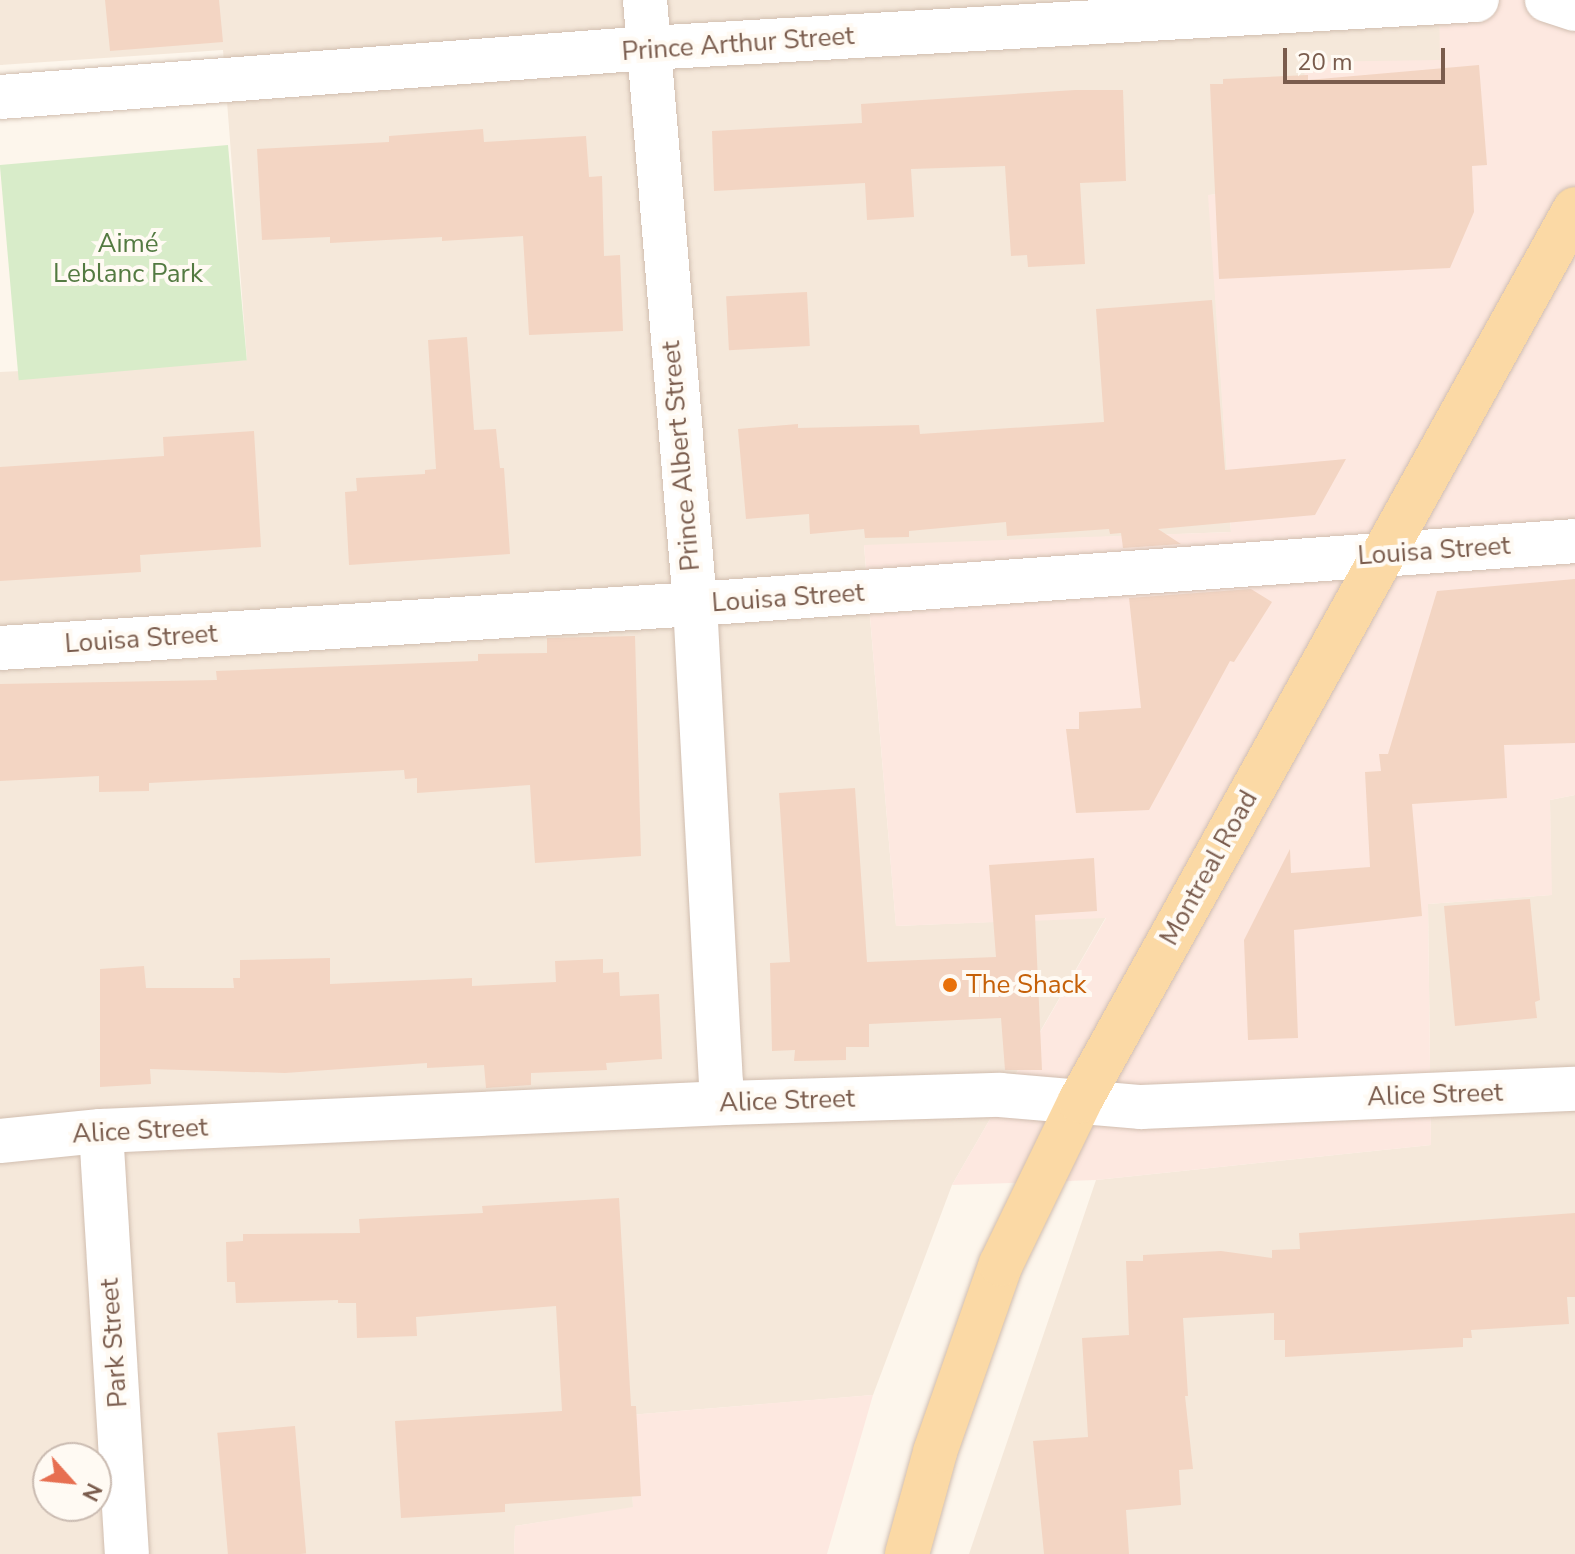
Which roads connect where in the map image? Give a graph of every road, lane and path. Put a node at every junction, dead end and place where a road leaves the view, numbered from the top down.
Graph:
1 (645, 0) edge
2 (1477, 0) edge
3 (1547, 0) edge
4 (1575, 9) edge
5 (649, 48) junction
6 (0, 97) edge
7 (1575, 209) edge
8 (1575, 541) edge
9 (1383, 554) junction
10 (695, 604) junction
11 (0, 648) edge
12 (1575, 1089) edge
13 (1080, 1101) junction
14 (725, 1103) junction
15 (101, 1131) junction
16 (0, 1141) edge
17 (127, 1554) edge
18 (907, 1554) edge

1 - 5 street, Prince Albert Street
2 - 5 street, Prince Arthur Street
3 - 4 street
5 - 6 street, Prince Arthur Street
5 - 10 street, Prince Albert Street
7 - 9 main road, Montreal Road
8 - 9 street, Louisa Street
9 - 10 street, Louisa Street
9 - 13 main road, Montreal Road
10 - 11 street, Louisa Street
10 - 14 street, Prince Albert Street
12 - 13 street, Alice Street
13 - 14 street, Alice Street
13 - 18 main road, Montreal Road
14 - 15 street, Alice Street
15 - 16 street, Alice Street
15 - 17 street, Park Street

